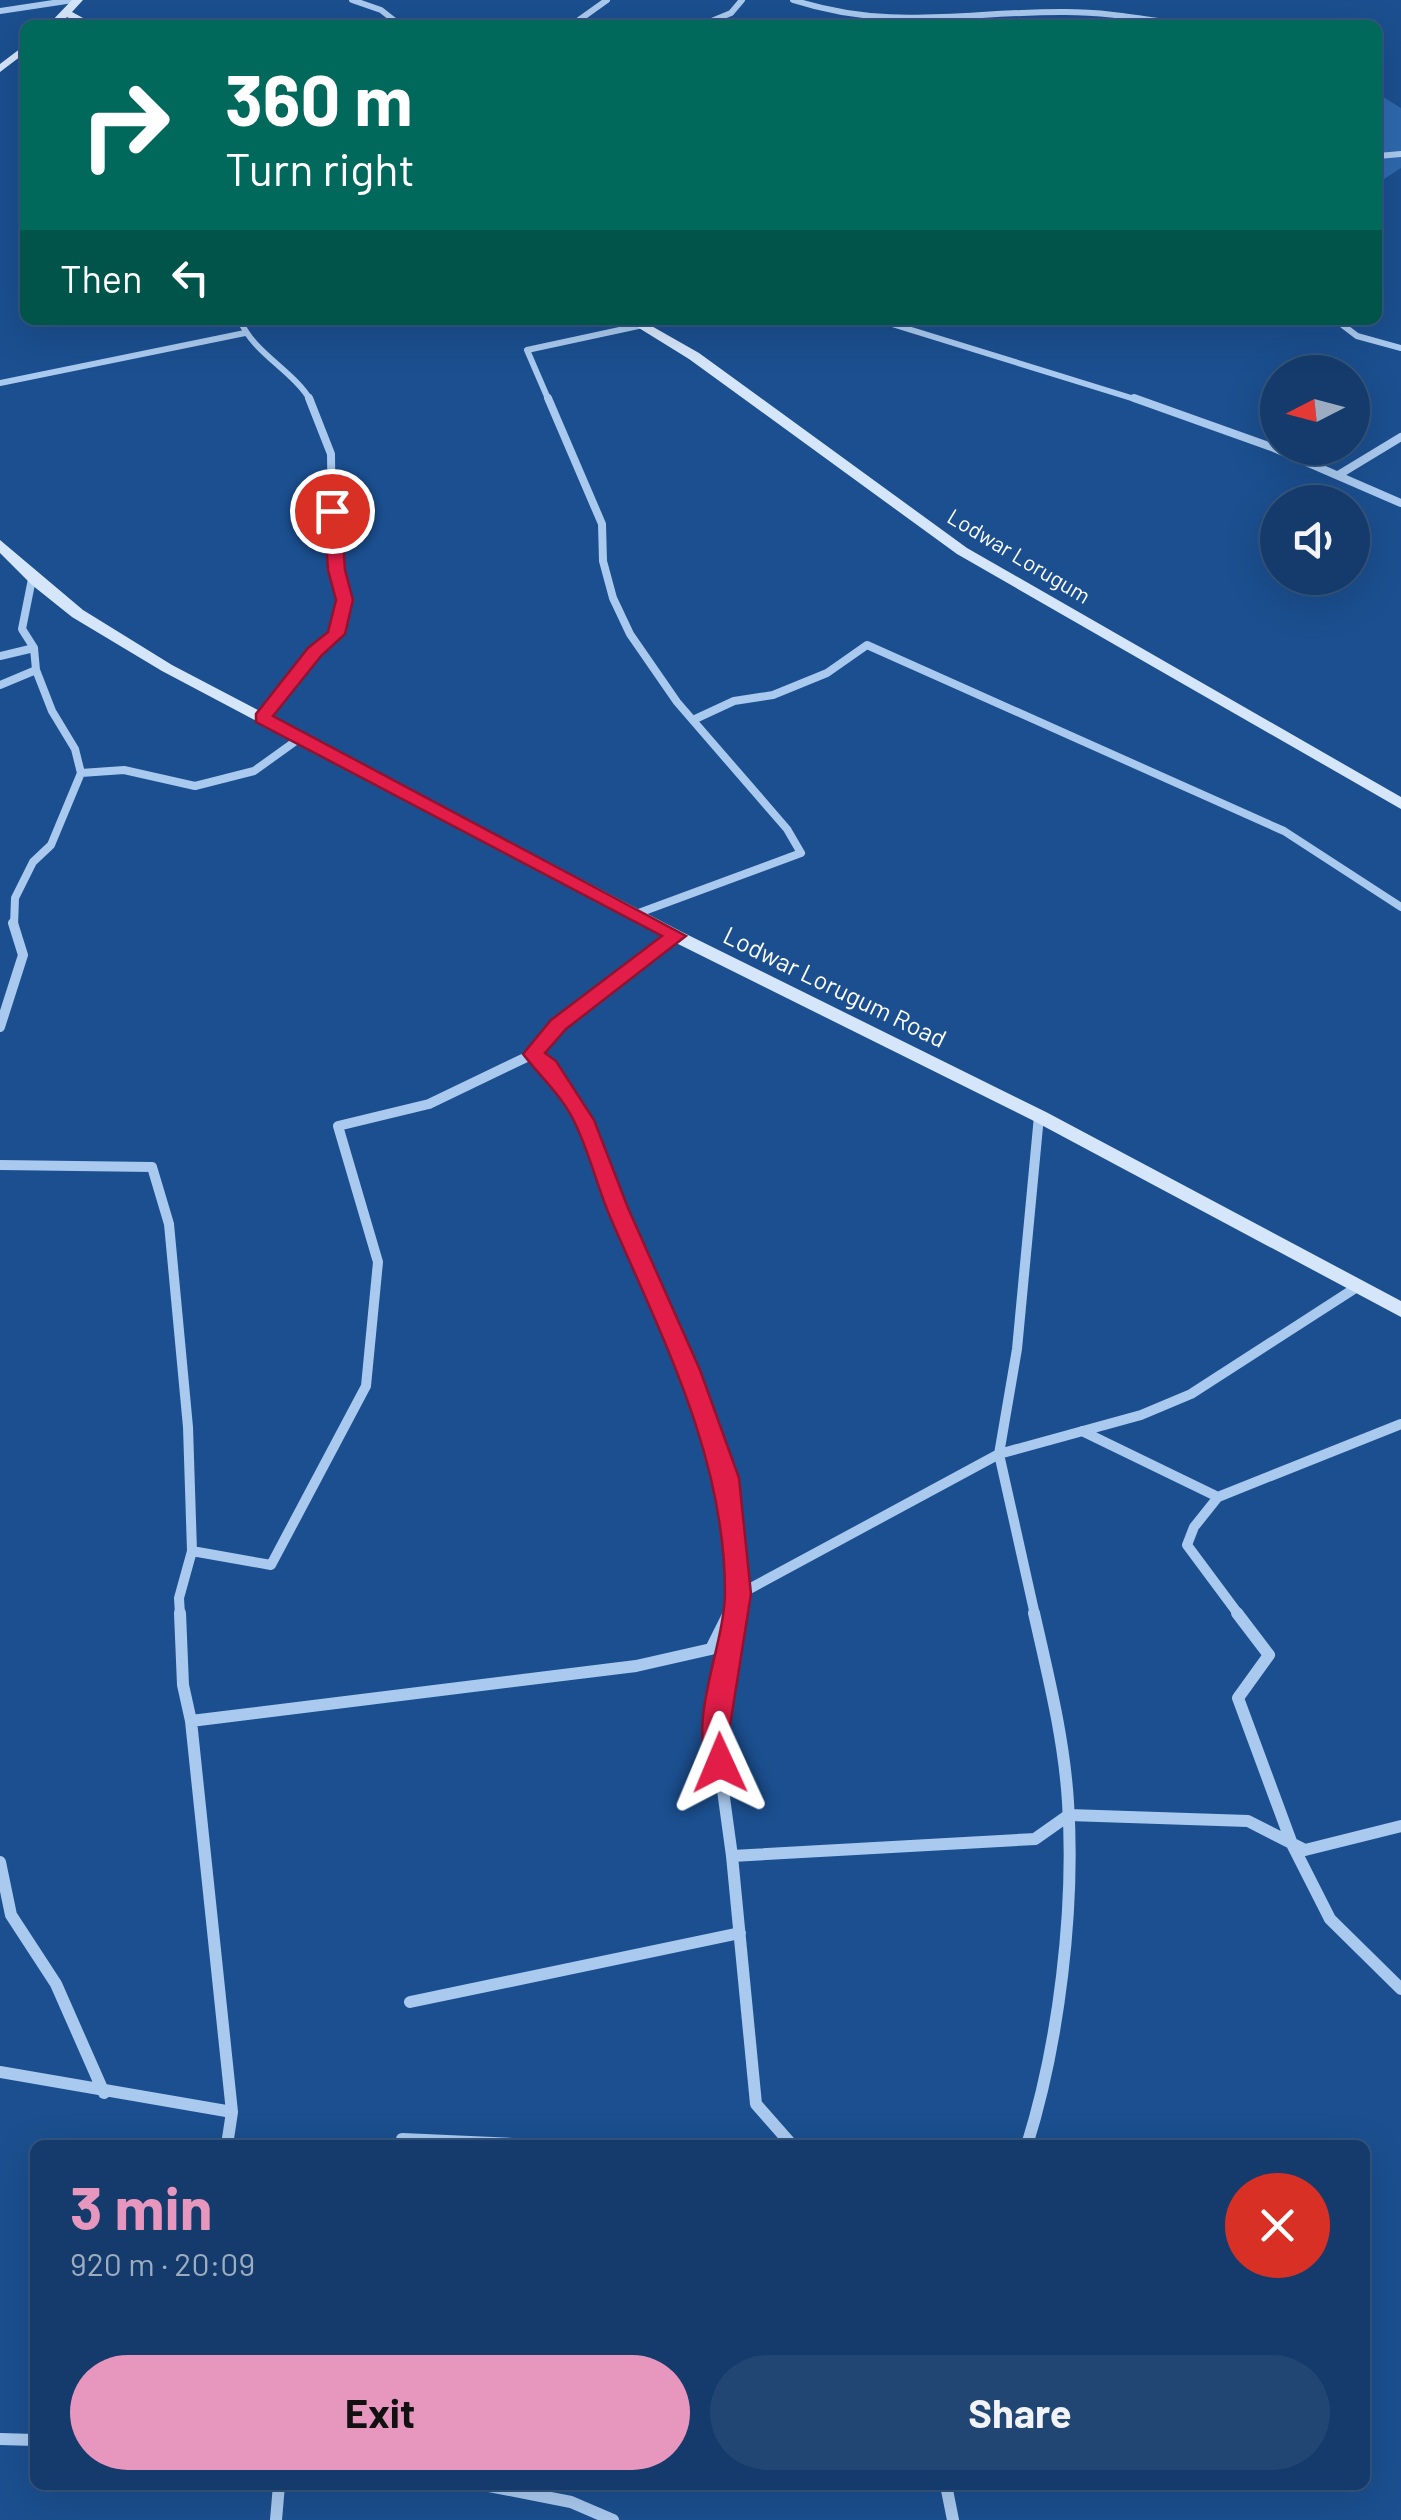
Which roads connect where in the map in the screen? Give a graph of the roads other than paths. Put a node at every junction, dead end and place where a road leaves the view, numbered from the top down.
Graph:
1 (76, 0) edge
2 (352, 0) edge
3 (606, 0) edge
4 (742, 0) edge
5 (793, 0) edge
6 (0, 11) edge
7 (67, 13) junction
8 (59, 20) edge
9 (81, 20) edge
10 (394, 20) edge
11 (579, 20) edge
12 (714, 20) edge
13 (862, 20) edge
14 (911, 20) edge
15 (1145, 20) edge
16 (20, 52) edge
17 (0, 69) edge
18 (242, 325) edge
19 (630, 325) edge
20 (641, 325) edge
21 (895, 325) edge
22 (1343, 325) edge
23 (245, 333) junction
24 (1401, 348) edge
25 (0, 382) edge
26 (1401, 437) edge
27 (1340, 474) junction
28 (1401, 503) edge
29 (0, 544) edge
30 (32, 579) junction
31 (34, 648) junction
32 (0, 656) edge
33 (36, 670) junction
34 (0, 685) edge
35 (262, 718) junction
36 (693, 720) junction
37 (300, 738) junction
38 (80, 773) junction
39 (1401, 804) edge
40 (1401, 907) edge
41 (636, 914) junction
42 (676, 936) junction
43 (0, 1026) edge
44 (533, 1054) junction
45 (1039, 1116) junction
46 (0, 1165) edge
47 (1357, 1287) junction
48 (1401, 1310) edge
49 (1401, 1424) edge
50 (1082, 1431) junction
51 (999, 1454) junction
52 (1218, 1498) junction
53 (192, 1551) junction
54 (738, 1594) junction
55 (191, 1721) junction
56 (1069, 1815) junction
57 (1401, 1826) edge
58 (1292, 1844) junction
59 (732, 1856) junction
60 (0, 1862) edge
61 (740, 1933) junction
62 (1401, 1989) edge
63 (410, 2002) dead end
64 (0, 2072) edge
65 (104, 2092) junction
66 (232, 2112) junction
67 (402, 2139) dead end
68 (228, 2140) edge
69 (424, 2140) edge
70 (788, 2140) edge
71 (1029, 2140) edge
72 (0, 2439) edge
73 (30, 2440) edge
74 (279, 2490) edge
75 (510, 2490) edge
76 (947, 2490) edge
77 (276, 2520) edge
78 (613, 2520) edge
79 (953, 2520) edge

1 - 6 street
1 - 7 main road
2 - 10 street
3 - 11 street
4 - 12 street
5 - 13 street
7 - 8 main road
7 - 9 main road
14 - 15 street
16 - 17 main road
18 - 23 street
19 - 36 street
20 - 39 main road, Lodwar Lorugum
21 - 27 street
22 - 24 street
23 - 25 street
23 - 35 street
26 - 27 street
27 - 28 street
29 - 30 main road, Lodwar Lorugum Road
30 - 31 street
30 - 35 main road, Lodwar Lorugum Road
31 - 32 street
31 - 33 street
33 - 34 street
33 - 38 street
35 - 37 main road, Lodwar Lorugum Road
36 - 40 street
36 - 41 street
37 - 38 street
37 - 41 main road, Lodwar Lorugum Road
38 - 43 street
41 - 42 main road, Lodwar Lorugum Road
42 - 44 street
42 - 45 main road, Lodwar Lorugum Road
44 - 53 street
44 - 54 street
45 - 47 main road, Lodwar Lorugum Road
45 - 51 street
46 - 53 street
47 - 48 main road, Lodwar Lorugum Road
47 - 50 street
49 - 52 street
50 - 51 street
50 - 52 street
51 - 54 street
51 - 56 street
52 - 58 street
53 - 55 street
54 - 55 street
54 - 59 street
55 - 66 street
56 - 58 street
56 - 59 street
56 - 71 street
57 - 58 street
58 - 62 street
59 - 61 street
60 - 65 street
61 - 63 street
61 - 70 street
64 - 65 street
65 - 66 street
66 - 68 street
67 - 69 street
72 - 73 street
74 - 77 street
75 - 78 street
76 - 79 street

